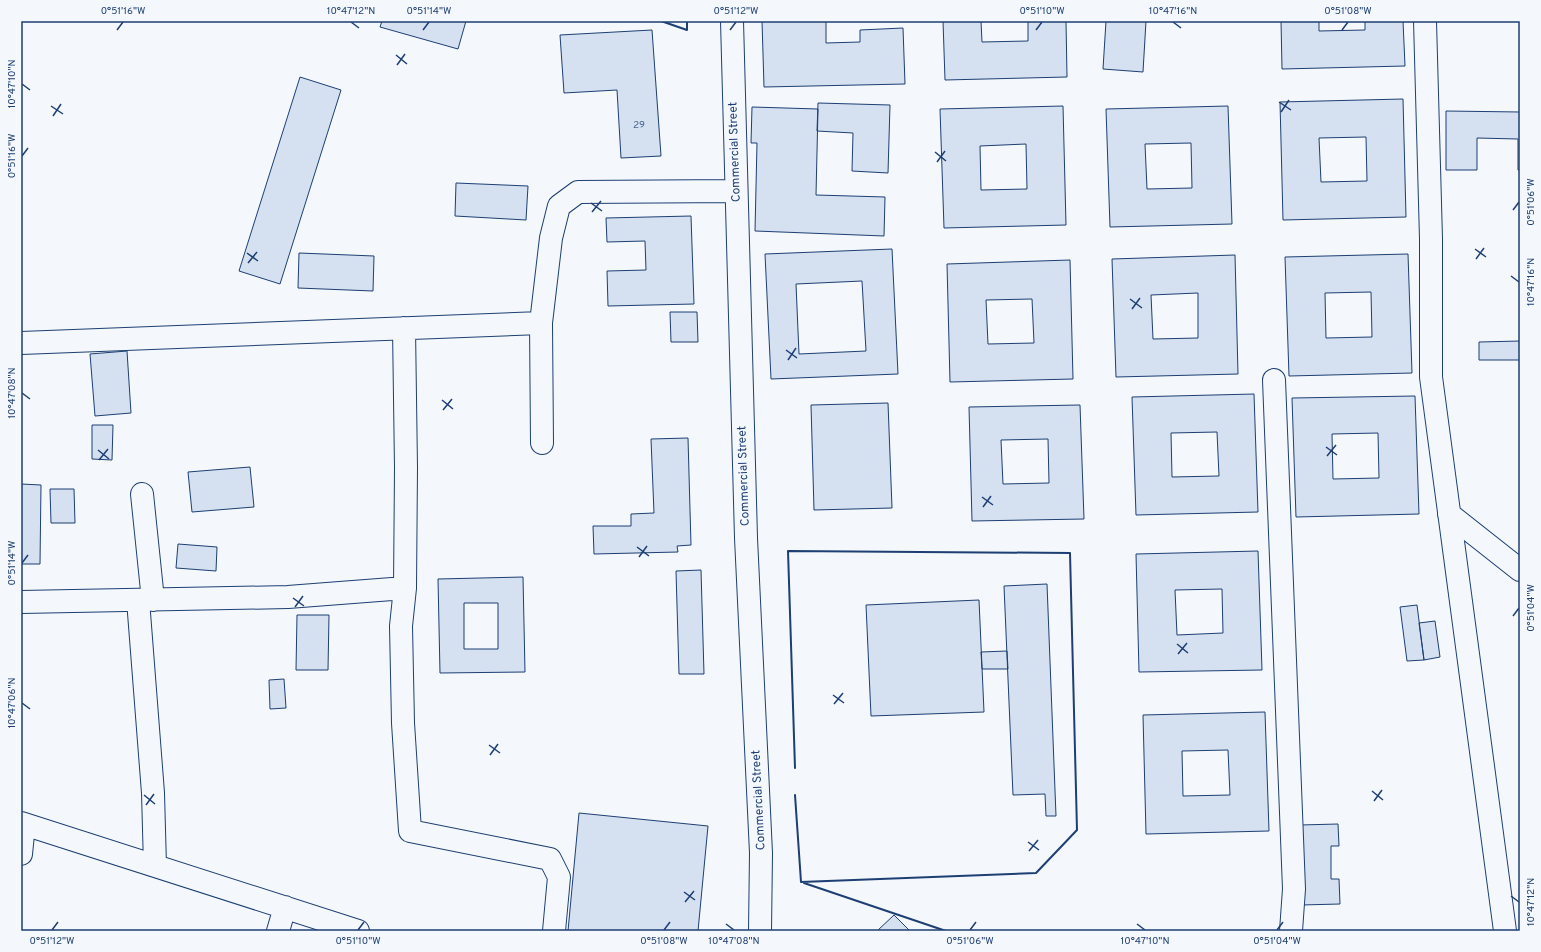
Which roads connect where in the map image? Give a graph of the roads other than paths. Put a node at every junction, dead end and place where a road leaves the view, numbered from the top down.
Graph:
1 (732, 21) edge
2 (1425, 21) edge
3 (736, 191) junction
4 (541, 323) junction
5 (404, 328) junction
6 (21, 343) edge
7 (1274, 380) dead end
8 (542, 443) dead end
9 (142, 494) dead end
10 (1449, 514) junction
11 (1520, 570) edge
12 (405, 588) junction
13 (145, 600) junction
14 (21, 602) edge
15 (23, 824) edge
16 (21, 854) edge
17 (155, 866) junction
18 (285, 907) junction
19 (278, 931) edge
20 (358, 931) edge
21 (554, 931) edge
22 (760, 931) edge
23 (1291, 931) edge
24 (1505, 931) edge

1 - 3 street, Commercial Street
2 - 10 street
3 - 4 street
3 - 22 street, Commercial Street
4 - 5 street
4 - 8 street
5 - 6 street
5 - 12 street
7 - 23 street
9 - 13 street
10 - 11 street
10 - 24 street
12 - 13 street
12 - 21 street
13 - 14 street
13 - 17 street
15 - 16 street
15 - 17 street
17 - 18 street
18 - 19 street
18 - 20 street

